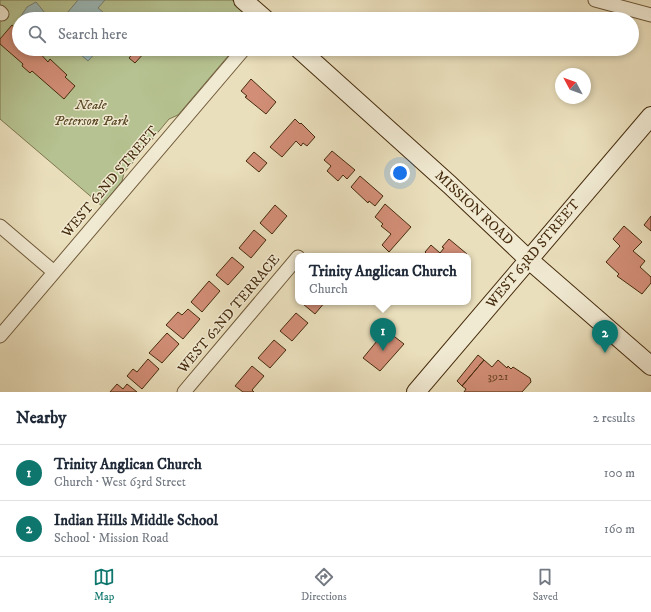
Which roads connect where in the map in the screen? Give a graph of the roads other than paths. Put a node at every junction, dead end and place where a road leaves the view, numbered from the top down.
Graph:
1 (243, 0) edge
2 (595, 0) edge
3 (257, 12) edge
4 (651, 15) edge
5 (238, 56) edge
6 (307, 56) edge
7 (651, 116) edge
8 (0, 226) edge
9 (528, 259) junction
10 (295, 261) edge
11 (54, 272) junction
12 (0, 336) edge
13 (651, 366) edge
14 (184, 392) edge
15 (416, 392) edge

1 - 3 main road
2 - 4 street
5 - 11 street, WEST 62ND STREET
6 - 9 main road, MISSION ROAD
7 - 9 main road, WEST 63RD STREET
8 - 11 street
9 - 13 main road, MISSION ROAD
9 - 15 main road, WEST 63RD STREET
10 - 14 street, WEST 62ND TERRACE
11 - 12 street, WEST 62ND STREET

